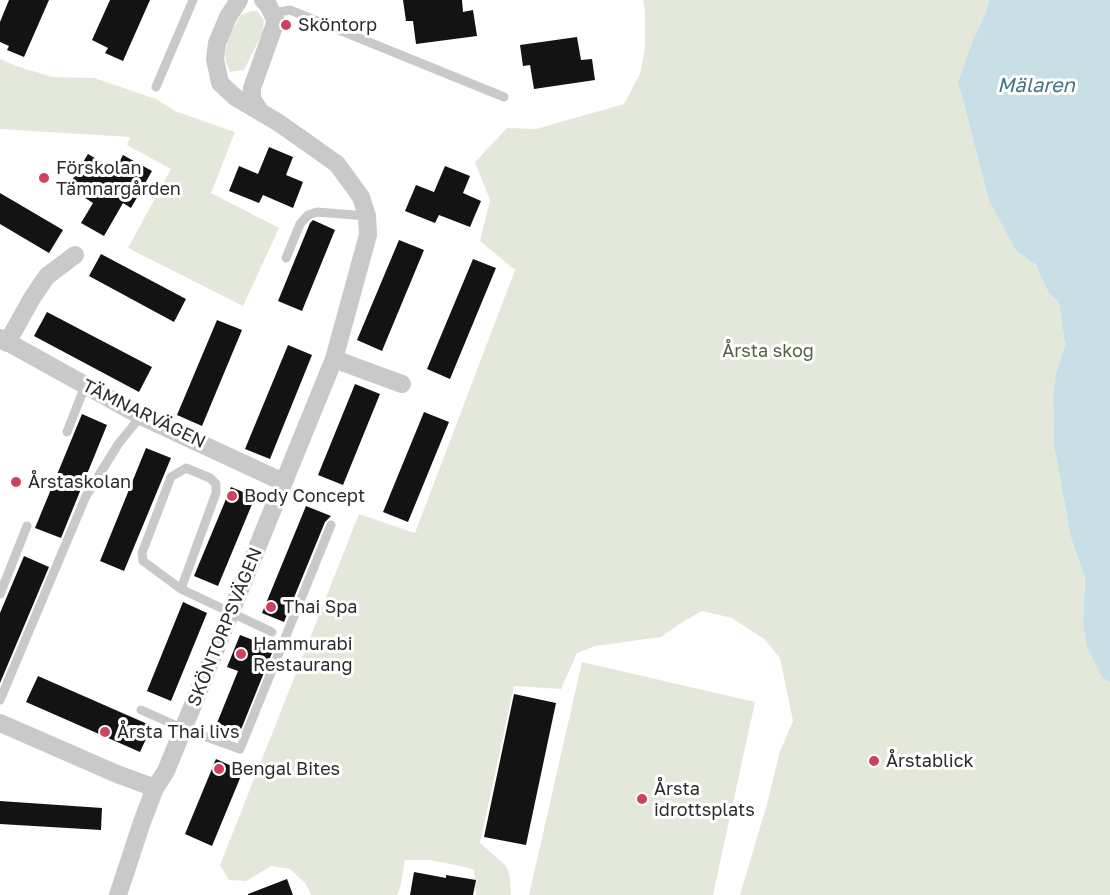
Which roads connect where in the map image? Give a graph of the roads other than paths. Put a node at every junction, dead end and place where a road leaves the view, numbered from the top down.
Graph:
1 (193, 0) edge
2 (239, 0) edge
3 (268, 6) edge
4 (156, 87) dead end
5 (504, 98) dead end
6 (260, 111) junction
7 (367, 216) junction
8 (75, 255) dead end
9 (286, 258) dead end
10 (3, 341) edge
11 (333, 358) junction
12 (402, 384) dead end
13 (85, 386) junction
14 (141, 416) junction
15 (67, 432) dead end
16 (283, 482) junction
17 (331, 525) dead end
18 (27, 526) dead end
19 (181, 589) junction
20 (0, 594) edge
21 (230, 614) junction
22 (272, 632) dead end
23 (0, 700) edge
24 (141, 710) dead end
25 (0, 723) edge
26 (184, 729) junction
27 (0, 737) edge
28 (153, 794) junction
29 (118, 895) edge

1 - 4 lane
2 - 6 street, SKÖNTORPSVÄGEN
3 - 5 lane
3 - 6 street
6 - 7 street, SKÖNTORPSVÄGEN
7 - 9 lane
7 - 11 street, SKÖNTORPSVÄGEN
8 - 10 street, TÄMNARVÄGEN
10 - 13 street, TÄMNARVÄGEN
11 - 12 street
11 - 16 street, SKÖNTORPSVÄGEN
13 - 14 street, TÄMNARVÄGEN
13 - 15 lane
14 - 16 street, TÄMNARVÄGEN
14 - 23 lane
16 - 21 street, SKÖNTORPSVÄGEN
17 - 26 lane
18 - 20 lane
19 - 19 lane
19 - 21 lane
21 - 22 lane
21 - 26 street, SKÖNTORPSVÄGEN
24 - 26 lane
25 - 28 street
26 - 28 street, SKÖNTORPSVÄGEN
27 - 28 street
28 - 29 street, SKÖNTORPSVÄGEN

